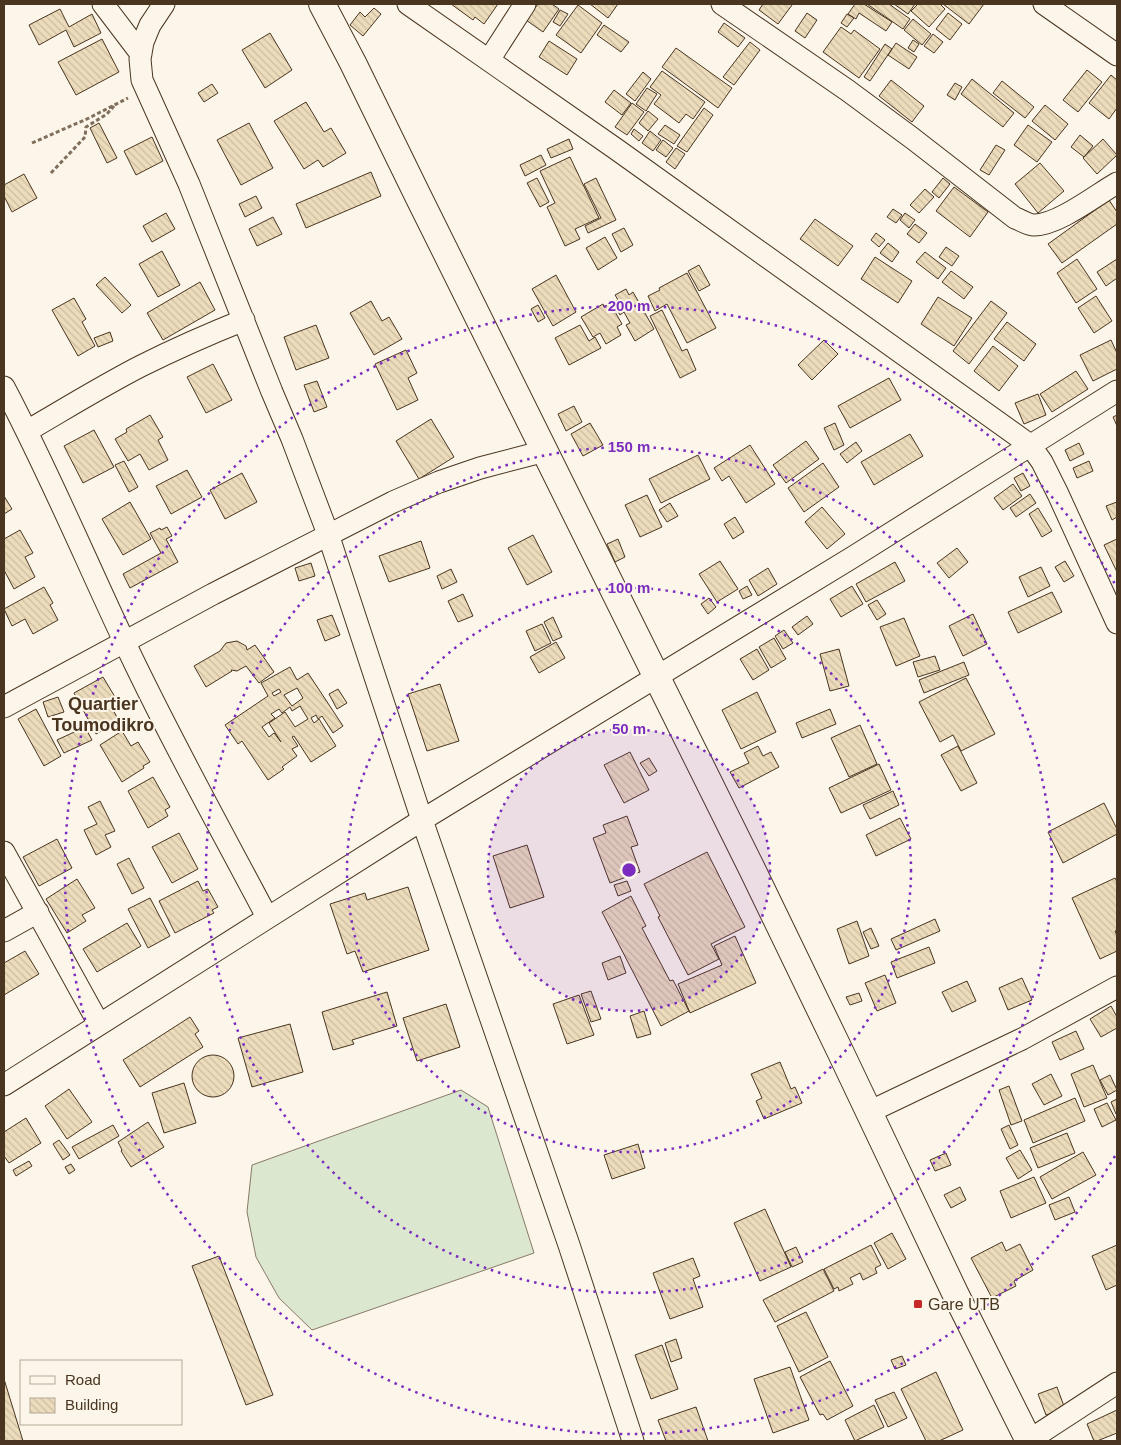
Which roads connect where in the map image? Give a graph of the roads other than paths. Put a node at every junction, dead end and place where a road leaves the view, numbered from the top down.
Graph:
1 (103, 4) edge
2 (164, 4) edge
3 (322, 4) edge
4 (408, 4) edge
5 (525, 4) edge
6 (722, 4) edge
7 (1044, 4) edge
8 (141, 54) junction
9 (1117, 55) edge
10 (489, 60) junction
11 (1117, 183) edge
12 (244, 320) junction
13 (4, 387) edge
14 (1117, 391) edge
15 (28, 431) junction
16 (1030, 445) junction
17 (545, 451) junction
18 (328, 534) junction
19 (1117, 623) edge
20 (125, 642) junction
21 (657, 677) junction
22 (4, 707) edge
23 (422, 820) junction
24 (4, 852) edge
25 (38, 912) junction
26 (267, 917) junction
27 (4, 931) edge
28 (1117, 987) edge
29 (99, 1024) junction
30 (4, 1085) edge
31 (869, 1112) junction
32 (1117, 1383) edge
33 (633, 1441) edge
34 (1028, 1441) edge

1 - 8 street
2 - 8 street
3 - 17 main road
4 - 10 street
5 - 10 street
6 - 11 street
7 - 9 street
8 - 12 street
10 - 16 street
12 - 15 street
12 - 18 street
13 - 15 street
14 - 16 street
15 - 20 street
16 - 19 street
16 - 21 street
17 - 18 street
17 - 21 main road
18 - 20 street
18 - 23 street
20 - 22 street
20 - 26 street
21 - 23 street
21 - 31 main road
23 - 26 street
23 - 33 street
24 - 25 street
25 - 27 street
25 - 29 street
26 - 29 street
28 - 31 street
29 - 30 street
31 - 34 main road
32 - 34 street

